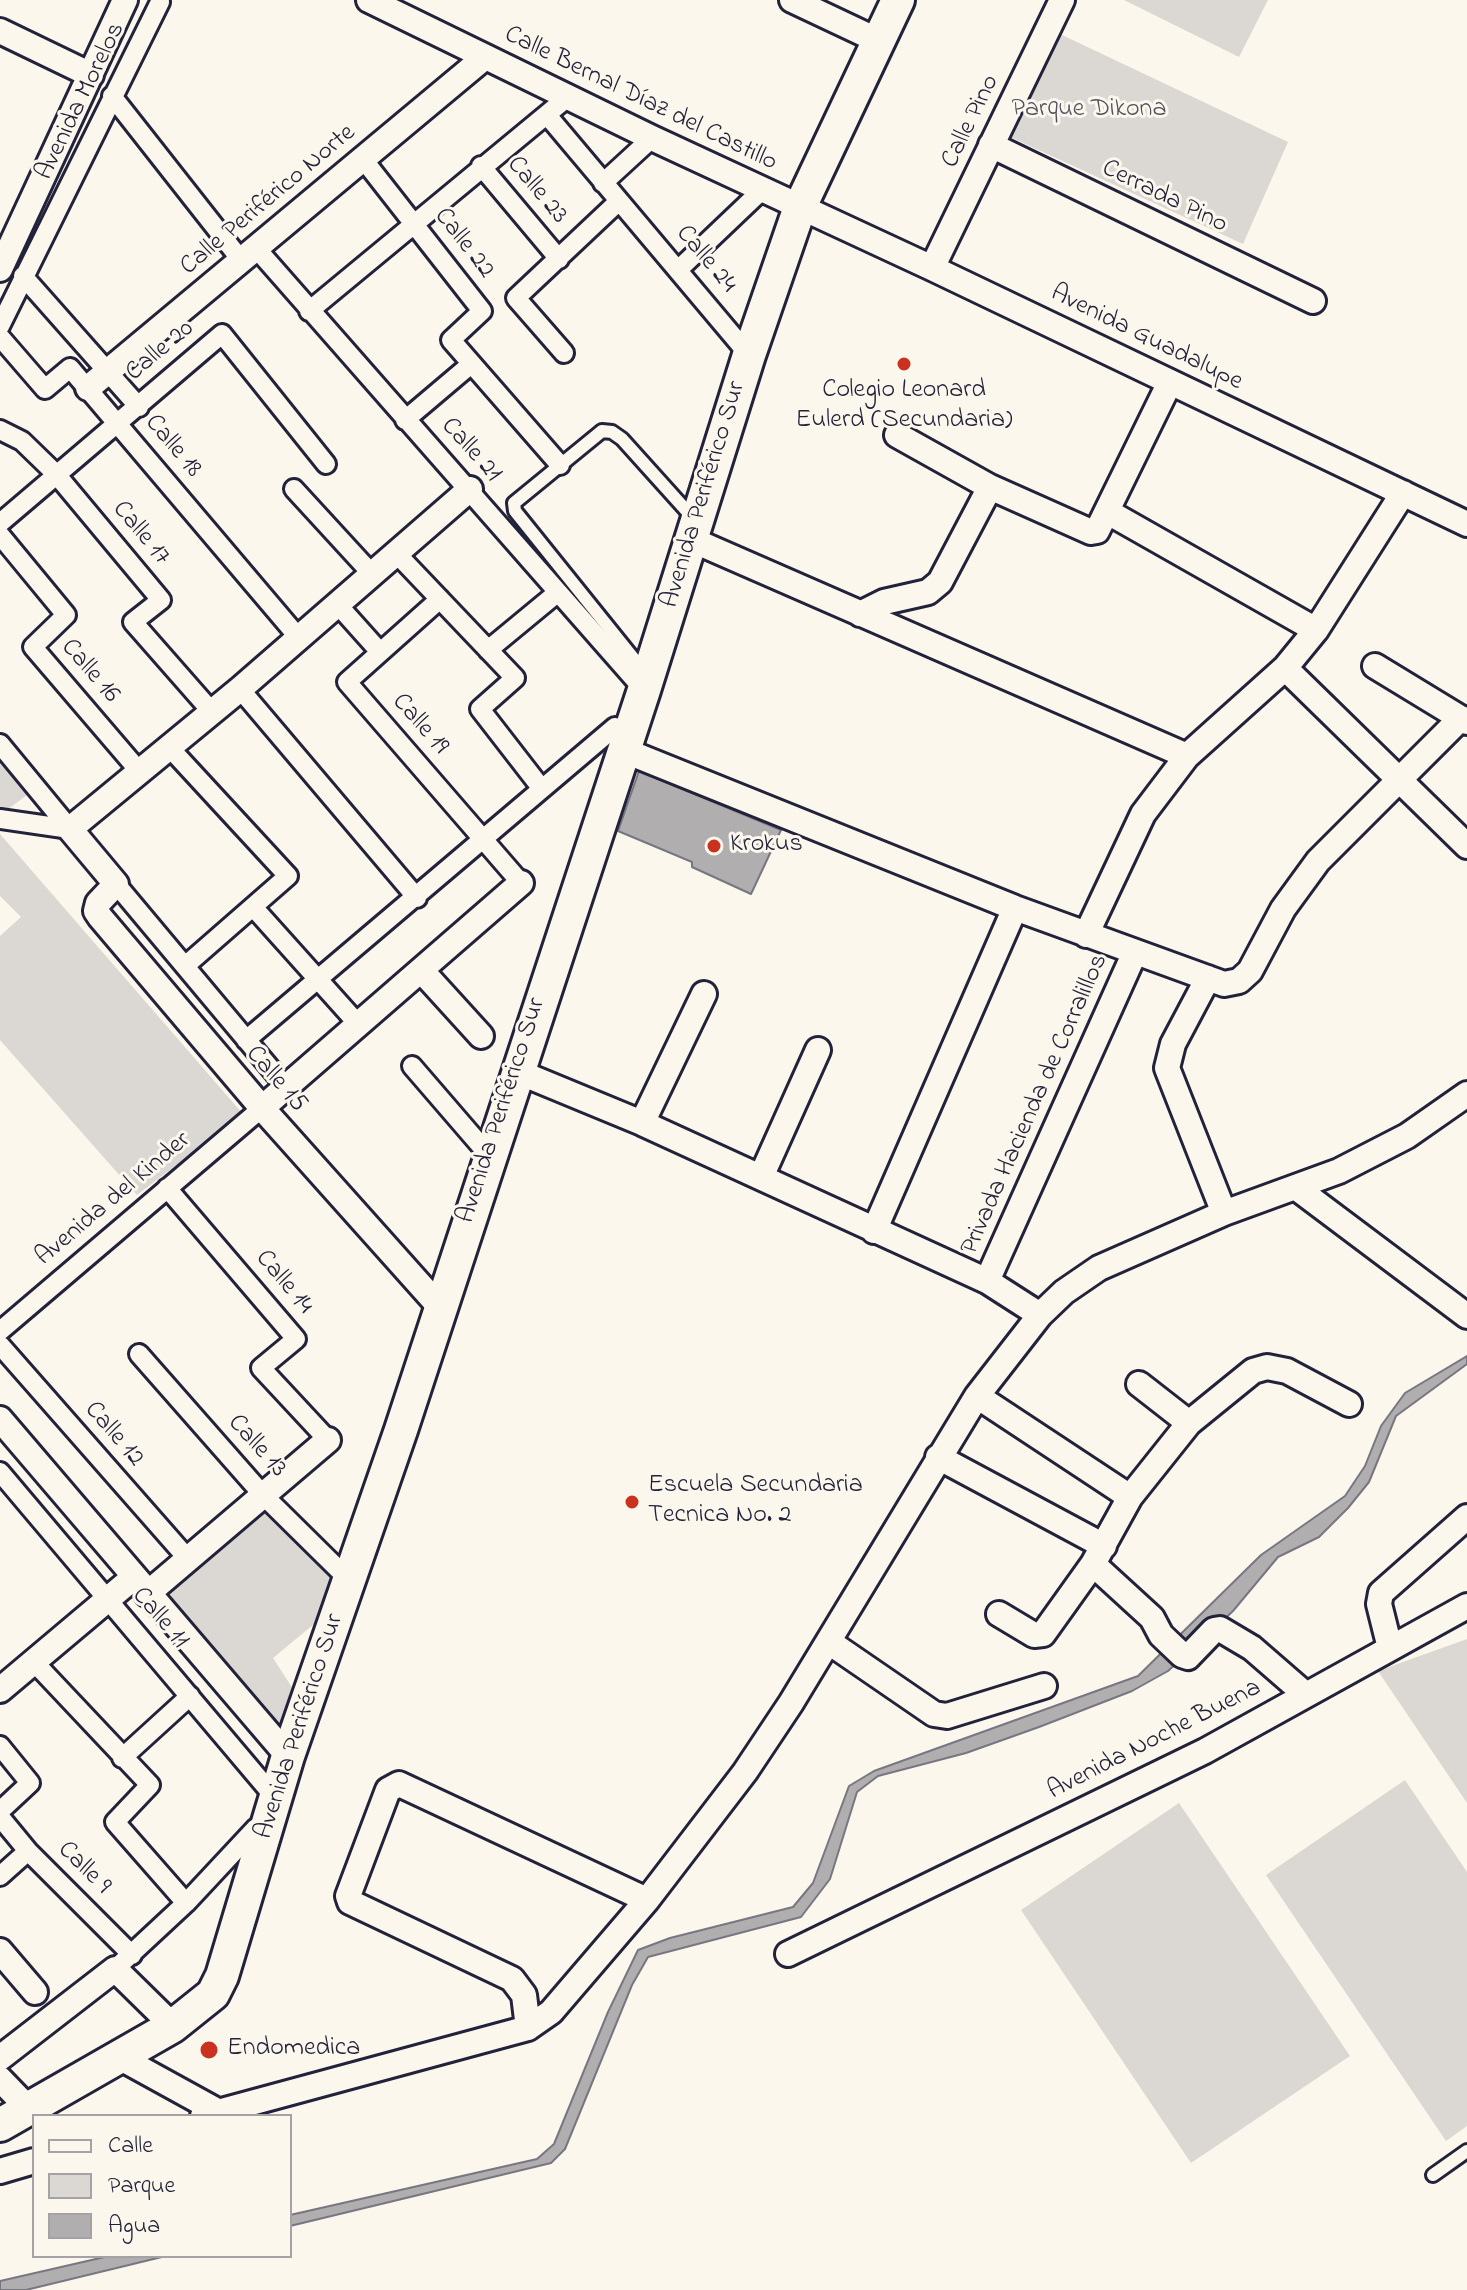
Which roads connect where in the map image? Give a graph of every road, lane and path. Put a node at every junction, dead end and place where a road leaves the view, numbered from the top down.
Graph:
1 (125, 0) edge
2 (369, 0) edge
3 (792, 0) edge
4 (898, 0) edge
5 (1062, 0) edge
6 (160, 2) edge
7 (0, 31) edge
8 (879, 41) junction
9 (485, 57) junction
10 (91, 75) junction
11 (112, 96) junction
12 (569, 96) junction
13 (547, 115) junction
14 (652, 138) junction
15 (991, 145) junction
16 (363, 159) junction
17 (481, 166) junction
18 (603, 183) junction
19 (762, 190) junction
20 (619, 201) junction
21 (800, 207) junction
22 (27, 208) junction
23 (415, 223) junction
24 (51, 225) junction
25 (6, 241) edge
26 (249, 254) junction
27 (559, 259) junction
28 (932, 268) junction
29 (679, 269) junction
30 (12, 272) edge
31 (1313, 301) dead end
32 (309, 311) junction
33 (0, 326) edge
34 (0, 337) edge
35 (564, 353) dead end
36 (749, 355) junction
37 (470, 365) junction
38 (108, 371) junction
39 (1170, 382) junction
40 (88, 388) junction
41 (139, 407) junction
42 (405, 420) junction
43 (118, 423) junction
44 (0, 430) edge
45 (897, 435) dead end
46 (326, 464) dead end
47 (560, 465) junction
48 (56, 474) junction
49 (990, 487) junction
50 (294, 489) dead end
51 (470, 489) junction
52 (1403, 493) junction
53 (1108, 512) junction
54 (0, 523) edge
55 (1467, 524) edge
56 (692, 530) junction
57 (0, 535) edge
58 (396, 553) junction
59 (372, 574) junction
60 (557, 593) junction
61 (440, 599) junction
62 (338, 605) junction
63 (860, 614) junction
64 (1316, 630) junction
65 (299, 638) junction
66 (488, 650) junction
67 (380, 652) junction
68 (1375, 666) dead end
69 (1285, 668) junction
70 (646, 683) junction
71 (240, 689) junction
72 (212, 712) junction
73 (1464, 720) edge
74 (619, 738) junction
75 (0, 744) edge
76 (169, 747) junction
77 (1187, 756) junction
78 (140, 772) junction
79 (1400, 777) junction
80 (542, 789) junction
81 (0, 819) edge
82 (70, 829) junction
83 (483, 840) junction
84 (1467, 846) edge
85 (521, 883) joint
86 (116, 884) junction
87 (417, 898) junction
88 (254, 908) junction
89 (1015, 908) junction
90 (1086, 935) junction
91 (1135, 952) junction
92 (185, 966) junction
93 (421, 970) junction
94 (1208, 978) junction
95 (318, 980) junction
96 (704, 994) dead end
97 (358, 1024) junction
98 (481, 1036) dead end
99 (246, 1040) junction
100 (818, 1050) dead end
101 (412, 1066) dead end
102 (516, 1071) junction
103 (286, 1087) junction
104 (1467, 1094) edge
105 (262, 1108) junction
106 (642, 1123) junction
107 (481, 1146) dead end
108 (761, 1177) junction
109 (167, 1188) junction
110 (1298, 1189) junction
111 (1224, 1213) junction
112 (874, 1231) junction
113 (987, 1281) junction
114 (439, 1306) junction
115 (1040, 1315) junction
116 (1467, 1316) edge
117 (0, 1331) edge
118 (0, 1345) edge
119 (139, 1354) dead end
120 (1139, 1384) dead end
121 (977, 1396) junction
122 (1349, 1404) dead end
123 (0, 1419) edge
124 (1189, 1423) junction
125 (328, 1440) joint
126 (938, 1457) junction
127 (0, 1472) edge
128 (263, 1495) junction
129 (1130, 1497) junction
130 (1467, 1517) edge
131 (1099, 1555) junction
132 (188, 1559) junction
133 (339, 1570) dead end
134 (140, 1586) junction
135 (107, 1599) junction
136 (1467, 1606) edge
137 (999, 1614) dead end
138 (829, 1642) junction
139 (1390, 1648) junction
140 (34, 1662) junction
141 (2, 1685) edge
142 (1044, 1686) dead end
143 (1305, 1694) junction
144 (190, 1696) junction
145 (0, 1746) edge
146 (288, 1756) junction
147 (122, 1758) junction
148 (0, 1814) edge
149 (272, 1814) junction
150 (28, 1851) junction
151 (0, 1876) edge
152 (647, 1900) junction
153 (186, 1903) junction
154 (0, 1951) edge
155 (788, 1954) dead end
156 (123, 1962) junction
157 (35, 1992) joint
158 (56, 2015) junction
159 (173, 2026) junction
160 (528, 2028) junction
161 (119, 2057) junction
162 (0, 2058) edge
163 (0, 2079) edge
164 (29, 2109) junction
165 (211, 2114) edge
166 (0, 2125) edge
167 (1467, 2151) edge
168 (32, 2162) edge
169 (0, 2171) edge
170 (1433, 2175) dead end

1 - 10 street
2 - 9 street, Calle Bernal Díaz del Castillo
3 - 8 street
4 - 8 street, Avenida Periférico Sur
5 - 15 street, Calle Pino
6 - 11 street, Avenida Morelos
7 - 10 street
8 - 21 street, Avenida Periférico Sur
9 - 12 street, Calle Bernal Díaz del Castillo
9 - 16 street, Calle Periférico Norte
10 - 22 street
11 - 24 street, Avenida Morelos
11 - 26 street, Calle 21
12 - 13 street
12 - 14 street, Calle Bernal Díaz del Castillo
13 - 17 street
13 - 18 street, Calle 24
14 - 18 street
14 - 19 street, Calle Bernal Díaz del Castillo
15 - 28 street, Calle Pino
15 - 31 street, Cerrada Pino
16 - 23 street, Calle 22
16 - 26 street, Calle Periférico Norte
17 - 23 street
17 - 27 street, Calle 23
18 - 20 street, Calle 24
19 - 21 street, Calle Bernal Díaz del Castillo
19 - 29 street
20 - 27 street
20 - 29 street, Calle 24
21 - 28 street, Avenida Guadalupe
21 - 36 street, Avenida Periférico Sur
22 - 24 street, Avenida Morelos
22 - 25 street
23 - 32 street
23 - 37 street, Calle 22
24 - 30 street, Avenida Morelos
25 - 30 street
26 - 32 street, Calle 21
26 - 38 street, Calle Periférico Norte
27 - 35 street, Calle 23
28 - 39 street, Avenida Guadalupe
29 - 36 street, Calle 24
30 - 33 street, Avenida Morelos
30 - 38 street, Calle 20
32 - 42 street, Calle 21
34 - 40 street, Calle 18
36 - 56 street, Avenida Periférico Sur
37 - 42 street
37 - 47 street, Calle 22
38 - 40 street, Calle Periférico Norte
38 - 41 street, Calle 20
39 - 52 street, Avenida Guadalupe
39 - 53 street
40 - 43 street, Calle 18
41 - 43 street
41 - 46 street, Calle 20
42 - 51 street, Calle 21
43 - 48 street
43 - 65 street, Calle 18
44 - 48 street, Calle 17
45 - 49 street
47 - 56 lane
47 - 70 lane
48 - 54 street
48 - 72 street, Calle 17
49 - 53 street
49 - 63 street
50 - 59 street
51 - 58 street
51 - 60 street, Calle 21
52 - 55 street, Avenida Guadalupe
52 - 64 street
53 - 64 street
56 - 63 street
56 - 70 street, Avenida Periférico Sur
57 - 78 street, Calle 16
58 - 59 street
58 - 61 street
59 - 62 street
60 - 66 street
60 - 70 street, Calle 21
61 - 66 street
61 - 67 street
62 - 65 street
62 - 67 street
63 - 77 street
64 - 69 street
65 - 71 street
66 - 80 street
67 - 83 street, Calle 19
68 - 73 street
69 - 77 street
69 - 79 street
70 - 74 street, Avenida Periférico Sur
71 - 72 street
71 - 87 street
72 - 76 street
73 - 79 street
74 - 80 street
74 - 89 street
74 - 102 street, Avenida Periférico Sur
75 - 82 street
76 - 78 street
76 - 88 street
77 - 90 street
78 - 82 street
79 - 84 street
79 - 94 street
80 - 83 street
81 - 82 street
82 - 86 street
83 - 85 street, Calle 19
83 - 87 street
85 - 93 street
86 - 92 street
86 - 105 street, Calle 15
87 - 95 street
88 - 92 street
88 - 95 street
89 - 90 street
89 - 112 street
90 - 91 street
91 - 94 street
91 - 113 street, Privada Hacienda de Corralillos
92 - 99 street
93 - 97 street
93 - 98 street
94 - 111 street
95 - 97 street
95 - 99 street
96 - 106 street
97 - 103 street
99 - 103 street
100 - 108 street
101 - 107 street
102 - 106 street
102 - 114 street, Avenida Periférico Sur
103 - 105 street
104 - 110 street
105 - 109 street, Avenida del Kinder
105 - 114 street, Calle 15
106 - 108 street
108 - 112 street
109 - 117 street, Avenida del Kinder
109 - 125 street, Calle 14
110 - 111 street
110 - 116 street
111 - 115 street
112 - 113 street
113 - 115 street
114 - 146 street, Avenida Periférico Sur
115 - 121 street
118 - 132 street, Calle 12
119 - 128 street, Calle 13
120 - 124 street
121 - 126 street
121 - 129 street
122 - 124 street
123 - 134 street
124 - 129 street
125 - 128 street
126 - 131 street
126 - 138 street
127 - 135 street, Calle 11
128 - 132 street
128 - 133 street, Calle 13
129 - 131 street
130 - 139 street
131 - 137 street
131 - 143 street
132 - 134 street
134 - 135 street
134 - 146 street
135 - 140 street
135 - 144 street, Calle 11
136 - 139 street, Avenida Noche Buena
138 - 142 street
138 - 152 street
139 - 143 street, Avenida Noche Buena
140 - 141 street
140 - 147 street
143 - 155 street, Avenida Noche Buena
144 - 147 street
144 - 149 street, Calle 11
145 - 148 street, Calle 9
146 - 149 street, Avenida Periférico Sur
147 - 153 street
148 - 150 street, Calle 9
149 - 153 street
149 - 159 street, Avenida Periférico Sur
150 - 151 street
150 - 156 street, Calle 9
152 - 160 street
152 - 160 street
153 - 156 street
154 - 157 street
156 - 158 street
156 - 159 street
157 - 158 street
158 - 162 street
159 - 161 street, Avenida Periférico Sur
160 - 165 street
161 - 164 street, Avenida Periférico Sur
161 - 165 street
163 - 164 street
164 - 166 street, Avenida Periférico Sur
167 - 170 lane
168 - 169 street

